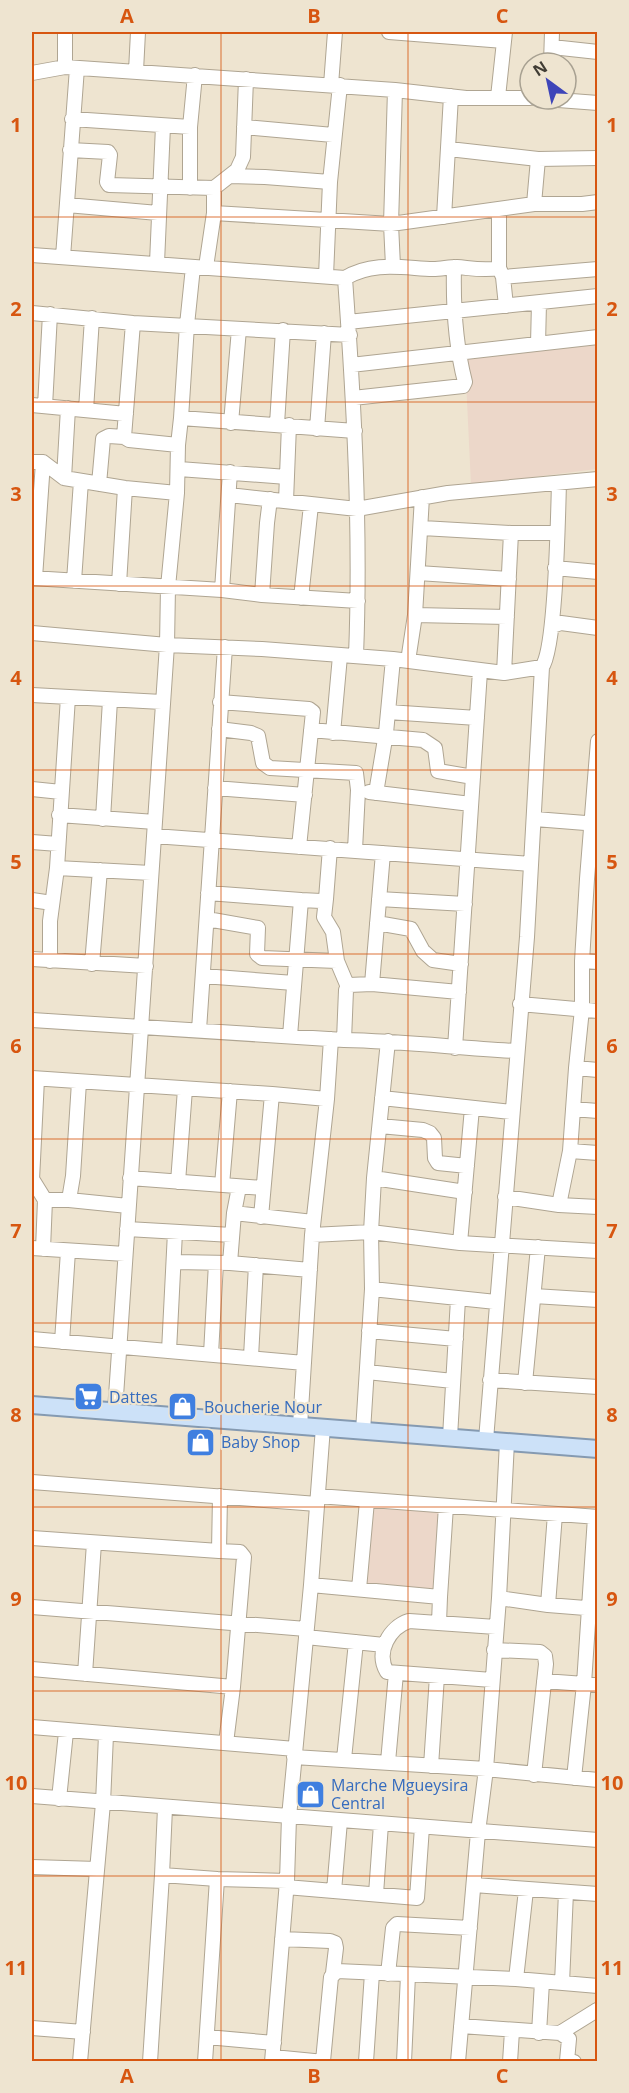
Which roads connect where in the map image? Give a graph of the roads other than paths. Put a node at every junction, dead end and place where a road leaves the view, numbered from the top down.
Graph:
1 (65, 32) edge
2 (138, 32) edge
3 (335, 32) edge
4 (389, 32) edge
5 (552, 32) edge
6 (423, 33) edge
7 (463, 35) edge
8 (505, 36) edge
9 (552, 47) junction
10 (552, 51) edge
11 (597, 52) edge
12 (71, 67) junction
13 (136, 71) junction
14 (32, 73) edge
15 (195, 75) junction
16 (246, 79) junction
17 (335, 85) junction
18 (395, 90) junction
19 (451, 96) junction
20 (498, 97) junction
21 (518, 98) edge
22 (578, 101) edge
23 (597, 103) edge
24 (72, 119) junction
25 (163, 126) junction
26 (190, 127) junction
27 (244, 127) junction
28 (333, 135) junction
29 (449, 149) junction
30 (70, 150) junction
31 (597, 158) edge
32 (538, 159) junction
33 (230, 176) junction
34 (330, 182) junction
35 (159, 188) junction
36 (190, 188) junction
37 (214, 188) junction
38 (597, 202) edge
39 (534, 204) junction
40 (67, 205) junction
41 (499, 209) junction
42 (158, 213) junction
43 (214, 213) junction
44 (444, 217) junction
45 (328, 221) junction
46 (391, 224) junction
47 (32, 255) edge
48 (63, 257) junction
49 (157, 263) junction
50 (393, 266) junction
51 (199, 267) junction
52 (454, 267) junction
53 (597, 270) edge
54 (501, 273) junction
55 (327, 276) junction
56 (345, 278) junction
57 (597, 296) edge
58 (539, 303) junction
59 (506, 306) junction
60 (453, 312) junction
61 (32, 314) edge
62 (50, 314) junction
63 (92, 318) junction
64 (133, 323) junction
65 (187, 325) junction
66 (239, 329) junction
67 (349, 329) junction
68 (283, 330) junction
69 (324, 333) junction
70 (597, 337) edge
71 (538, 344) junction
72 (458, 353) junction
73 (351, 365) junction
74 (353, 398) junction
75 (38, 405) edge
76 (68, 408) junction
77 (86, 410) junction
78 (126, 414) junction
79 (181, 418) junction
80 (231, 423) junction
81 (283, 425) junction
82 (317, 429) junction
83 (356, 431) junction
84 (124, 437) junction
85 (178, 445) junction
86 (37, 462) edge
87 (179, 469) junction
88 (230, 472) junction
89 (287, 477) junction
90 (64, 478) junction
91 (597, 479) edge
92 (81, 481) junction
93 (560, 483) junction
94 (99, 484) junction
95 (125, 488) junction
96 (177, 493) junction
97 (229, 495) junction
98 (422, 497) junction
99 (270, 499) junction
100 (286, 501) junction
101 (311, 505) junction
102 (357, 509) junction
103 (422, 528) junction
104 (511, 533) junction
105 (556, 533) junction
106 (555, 568) junction
107 (597, 572) edge
108 (418, 573) junction
109 (33, 578) edge
110 (509, 579) junction
111 (74, 581) junction
112 (119, 584) junction
113 (168, 587) junction
114 (222, 590) junction
115 (262, 595) junction
116 (301, 598) junction
117 (358, 601) junction
118 (415, 615) junction
119 (507, 617) junction
120 (552, 626) junction
121 (597, 628) edge
122 (32, 633) edge
123 (167, 645) junction
124 (225, 647) junction
125 (340, 656) junction
126 (356, 656) junction
127 (393, 659) junction
128 (408, 661) junction
129 (542, 667) junction
130 (480, 671) junction
131 (504, 673) junction
132 (32, 695) edge
133 (68, 697) junction
134 (110, 700) junction
135 (162, 702) junction
136 (220, 702) junction
137 (388, 712) junction
138 (477, 718) junction
139 (219, 729) junction
140 (311, 730) junction
141 (333, 733) junction
142 (386, 738) junction
143 (597, 741) edge
144 (307, 769) junction
145 (597, 769) edge
146 (473, 777) junction
147 (215, 788) junction
148 (32, 789) edge
149 (358, 790) junction
150 (61, 792) junction
151 (376, 793) junction
152 (305, 795) junction
153 (471, 804) junction
154 (59, 815) junction
155 (103, 819) junction
156 (535, 819) junction
157 (594, 824) edge
158 (154, 829) junction
159 (212, 840) junction
160 (32, 842) edge
161 (58, 844) junction
162 (299, 847) junction
163 (330, 848) junction
164 (355, 850) junction
165 (383, 853) junction
166 (468, 860) junction
167 (531, 864) junction
168 (57, 868) junction
169 (100, 870) junction
170 (151, 873) junction
171 (592, 879) edge
172 (208, 893) junction
173 (326, 899) junction
174 (379, 899) junction
175 (32, 900) edge
176 (301, 900) junction
177 (52, 903) junction
178 (465, 904) junction
179 (207, 919) junction
180 (591, 920) edge
181 (377, 923) junction
182 (32, 959) edge
183 (296, 960) junction
184 (50, 961) junction
185 (337, 961) junction
186 (582, 961) junction
187 (597, 962) edge
188 (92, 964) junction
189 (461, 964) junction
190 (146, 966) junction
191 (203, 976) junction
192 (294, 983) junction
193 (372, 984) junction
194 (348, 987) junction
195 (459, 992) junction
196 (520, 1004) junction
197 (582, 1009) junction
198 (597, 1011) edge
199 (32, 1020) edge
200 (140, 1026) junction
201 (199, 1030) junction
202 (290, 1036) junction
203 (338, 1039) junction
204 (388, 1041) junction
205 (455, 1048) junction
206 (516, 1051) junction
207 (576, 1068) junction
208 (597, 1070) edge
209 (34, 1079) edge
210 (79, 1082) junction
211 (136, 1086) junction
212 (185, 1089) junction
213 (230, 1091) junction
214 (272, 1094) junction
215 (382, 1098) junction
216 (327, 1099) junction
217 (472, 1108) junction
218 (573, 1109) junction
219 (597, 1111) edge
220 (512, 1112) junction
221 (380, 1126) junction
222 (570, 1151) junction
223 (597, 1153) edge
224 (467, 1166) junction
225 (130, 1178) junction
226 (374, 1178) junction
227 (32, 1179) edge
228 (178, 1182) junction
229 (222, 1185) junction
230 (239, 1187) junction
231 (263, 1188) junction
232 (465, 1192) junction
233 (505, 1197) junction
234 (69, 1200) junction
235 (559, 1205) junction
236 (128, 1206) junction
237 (597, 1207) edge
238 (40, 1208) edge
239 (234, 1214) junction
240 (261, 1216) junction
241 (127, 1229) junction
242 (313, 1229) junction
243 (176, 1232) junction
244 (371, 1232) junction
245 (232, 1235) junction
246 (460, 1243) junction
247 (501, 1245) junction
248 (538, 1247) junction
249 (37, 1249) edge
250 (68, 1251) junction
251 (597, 1251) edge
252 (125, 1254) junction
253 (175, 1262) junction
254 (223, 1263) junction
255 (256, 1265) junction
256 (310, 1270) junction
257 (372, 1289) junction
258 (534, 1296) junction
259 (458, 1299) junction
260 (597, 1300) edge
261 (496, 1302) junction
262 (369, 1331) junction
263 (456, 1339) junction
264 (32, 1340) edge
265 (62, 1342) junction
266 (119, 1348) junction
267 (169, 1351) junction
268 (211, 1354) junction
269 (251, 1357) junction
270 (304, 1363) junction
271 (367, 1372) junction
272 (490, 1380) junction
273 (453, 1382) junction
274 (525, 1383) junction
275 (597, 1388) edge
276 (32, 1405) edge
277 (115, 1411) junction
278 (300, 1426) junction
279 (323, 1428) junction
280 (363, 1431) junction
281 (450, 1437) junction
282 (486, 1440) junction
283 (507, 1442) junction
284 (597, 1449) edge
285 (32, 1482) edge
286 (220, 1496) junction
287 (317, 1500) junction
288 (367, 1501) junction
289 (446, 1506) junction
290 (502, 1510) junction
291 (555, 1514) junction
292 (596, 1517) edge
293 (32, 1538) edge
294 (94, 1544) junction
295 (219, 1551) junction
296 (311, 1585) junction
297 (359, 1589) junction
298 (440, 1597) junction
299 (499, 1598) junction
300 (548, 1605) junction
301 (32, 1606) edge
302 (594, 1608) edge
303 (89, 1611) junction
304 (439, 1623) junction
305 (239, 1624) junction
306 (496, 1627) junction
307 (306, 1633) junction
308 (356, 1642) junction
309 (384, 1645) junction
310 (494, 1650) junction
311 (32, 1669) edge
312 (396, 1673) junction
313 (85, 1674) junction
314 (437, 1676) junction
315 (492, 1680) junction
316 (544, 1681) junction
317 (591, 1685) edge
318 (233, 1687) junction
319 (32, 1727) edge
320 (66, 1732) junction
321 (106, 1735) junction
322 (226, 1743) junction
323 (295, 1753) junction
324 (344, 1759) junction
325 (388, 1762) junction
326 (431, 1766) junction
327 (486, 1769) junction
328 (534, 1775) junction
329 (574, 1778) junction
330 (597, 1780) edge
331 (32, 1796) edge
332 (59, 1799) junction
333 (103, 1803) junction
334 (165, 1808) junction
335 (289, 1817) junction
336 (340, 1821) junction
337 (381, 1824) junction
338 (422, 1827) junction
339 (478, 1832) junction
340 (597, 1840) edge
341 (32, 1867) edge
342 (97, 1869) junction
343 (162, 1875) junction
344 (217, 1879) junction
345 (287, 1884) junction
346 (474, 1885) junction
347 (526, 1890) junction
348 (334, 1891) junction
349 (566, 1892) junction
350 (376, 1894) junction
351 (597, 1894) edge
352 (417, 1898) junction
353 (415, 1925) junction
354 (470, 1928) junction
355 (282, 1939) junction
356 (333, 1973) junction
357 (372, 1973) junction
358 (388, 1974) junction
359 (408, 1974) junction
360 (466, 1977) junction
361 (516, 1979) junction
362 (542, 1982) junction
363 (562, 1983) junction
364 (597, 1986) edge
365 (597, 2001) edge
366 (597, 2010) edge
367 (461, 2026) junction
368 (32, 2028) edge
369 (83, 2031) junction
370 (512, 2031) junction
371 (539, 2033) junction
372 (560, 2033) junction
373 (207, 2037) junction
374 (274, 2043) junction
375 (272, 2059) edge
376 (80, 2061) edge
377 (150, 2061) edge
378 (205, 2061) edge
379 (323, 2061) edge
380 (366, 2061) edge
381 (404, 2061) edge
382 (458, 2061) edge
383 (510, 2061) edge
384 (516, 2061) edge
385 (565, 2061) edge

1 - 12 street
2 - 13 street
3 - 17 street
4 - 6 street
5 - 9 street
6 - 7 street
7 - 8 street
8 - 20 street
9 - 10 street
9 - 11 street
12 - 13 street
12 - 14 street
12 - 24 street
13 - 15 street
15 - 16 street
15 - 26 street
16 - 17 street
16 - 27 street
17 - 18 street
17 - 28 street
18 - 19 street
18 - 46 street
19 - 20 street
19 - 29 street
20 - 21 street
22 - 23 street
24 - 25 street
24 - 30 street
25 - 26 street
25 - 35 street
26 - 36 street
27 - 28 street
27 - 33 street
28 - 34 street
29 - 32 street
29 - 44 street
30 - 35 street
30 - 40 street
31 - 32 street
32 - 39 street
33 - 34 street
33 - 37 street
34 - 45 street
35 - 36 street
35 - 42 street
36 - 37 street
37 - 43 street
38 - 39 street
39 - 41 street
40 - 42 street
40 - 48 street
41 - 44 street
41 - 54 street
42 - 49 street
43 - 45 street
43 - 51 street
44 - 46 street
45 - 46 street
45 - 55 street
46 - 50 street
47 - 48 street
48 - 49 street
49 - 51 street
50 - 52 street
50 - 56 street
51 - 55 street
51 - 65 street
52 - 54 street
52 - 60 street
53 - 54 street
54 - 59 street
55 - 56 street
56 - 67 street
57 - 58 street
58 - 59 street
58 - 71 street
59 - 60 street
60 - 67 street
60 - 72 street
61 - 62 street
62 - 63 street
62 - 75 street
63 - 64 street
63 - 77 street
64 - 65 street
64 - 78 street
65 - 66 street
65 - 79 street
66 - 68 street
66 - 80 street
67 - 69 street
67 - 73 street
68 - 69 street
68 - 81 street
69 - 82 street
70 - 71 street
71 - 72 street
72 - 73 street
72 - 74 street
73 - 74 street
74 - 83 street
75 - 76 street
76 - 77 street
76 - 90 street
77 - 78 street
78 - 84 street
79 - 80 street
79 - 85 street
80 - 81 street
81 - 82 street
81 - 89 street
82 - 83 street
83 - 102 street
84 - 85 street
84 - 94 street
85 - 87 street
86 - 90 street
86 - 109 street
87 - 88 street
87 - 96 street
88 - 89 street
88 - 97 street
89 - 100 street
90 - 92 street
91 - 93 street
92 - 94 street
92 - 111 street
93 - 98 street
93 - 105 street
94 - 95 street
95 - 96 street
95 - 112 street
96 - 113 street
97 - 99 street
97 - 114 street
98 - 102 street
98 - 103 street
99 - 100 street
99 - 115 street
100 - 101 street
101 - 102 street
101 - 116 street
102 - 117 street
103 - 104 street
103 - 108 street
104 - 105 street
104 - 110 street
105 - 106 street
106 - 107 street
106 - 120 street
108 - 110 street
108 - 118 street
109 - 111 street
110 - 119 street
111 - 112 street
112 - 113 street
113 - 114 street
113 - 123 street
114 - 115 street
115 - 116 street
116 - 117 street
117 - 126 street
118 - 119 street
118 - 128 street
119 - 131 street
120 - 121 street
120 - 129 street
122 - 123 street
123 - 124 street
123 - 135 street
124 - 125 street
124 - 136 street
125 - 126 street
125 - 141 street
126 - 127 street
127 - 128 street
127 - 137 street
128 - 130 street
129 - 131 street
129 - 156 street
130 - 131 street
130 - 138 street
132 - 133 street
133 - 134 street
133 - 150 street
134 - 135 street
134 - 155 street
135 - 158 street
136 - 139 street
136 - 140 street
137 - 138 street
137 - 142 street
138 - 146 street
139 - 144 street
139 - 147 street
140 - 141 street
140 - 144 street
141 - 142 street
142 - 146 street
142 - 151 street
143 - 145 street
144 - 149 street
144 - 152 street
145 - 157 street
146 - 153 street
147 - 152 street
147 - 159 street
148 - 150 street
149 - 151 street
149 - 164 street
150 - 154 street
151 - 153 street
152 - 162 street
153 - 166 street
154 - 155 street
154 - 161 street
155 - 158 street
156 - 157 street
156 - 167 street
157 - 171 street
158 - 159 street
158 - 170 street
159 - 162 street
159 - 172 street
160 - 161 street
161 - 168 street
162 - 163 street
163 - 164 street
163 - 173 street
164 - 165 street
165 - 166 street
165 - 174 street
166 - 167 street
166 - 178 street
167 - 196 street
168 - 169 street
168 - 177 street
169 - 170 street
169 - 188 street
170 - 190 street
171 - 180 street
172 - 176 street
172 - 179 street
173 - 176 street
173 - 185 street
174 - 178 street
174 - 181 street
175 - 177 street
176 - 183 street
177 - 184 street
178 - 189 street
179 - 183 street
179 - 191 street
180 - 186 street
181 - 189 street
181 - 193 street
182 - 184 street
183 - 185 street
183 - 192 street
184 - 188 street
185 - 194 street
186 - 187 street
186 - 197 street
188 - 190 street
189 - 195 street
190 - 200 street
191 - 192 street
191 - 201 street
192 - 202 street
193 - 194 street
193 - 195 street
194 - 203 street
195 - 205 street
196 - 197 street
196 - 206 street
197 - 198 street
197 - 207 street
199 - 200 street
200 - 201 street
200 - 211 street
201 - 202 street
202 - 203 street
203 - 204 street
203 - 216 street
204 - 205 street
204 - 215 street
205 - 206 street
206 - 220 street
207 - 208 street
207 - 218 street
209 - 210 street
209 - 227 street
210 - 211 street
210 - 234 street
211 - 212 street
211 - 225 street
212 - 213 street
212 - 228 street
213 - 214 street
213 - 229 street
214 - 216 street
214 - 231 street
215 - 217 street
215 - 221 street
216 - 242 street
217 - 220 street
217 - 224 street
218 - 219 street
218 - 222 street
220 - 233 street
221 - 224 street
221 - 226 street
222 - 223 street
222 - 235 street
224 - 232 street
225 - 228 street
225 - 236 street
226 - 232 street
226 - 244 street
227 - 238 street
228 - 229 street
229 - 230 street
230 - 231 street
230 - 239 street
231 - 240 street
232 - 246 street
233 - 235 street
233 - 247 street
234 - 236 street
234 - 238 street
235 - 237 street
236 - 241 street
238 - 249 street
239 - 240 street
239 - 245 street
240 - 242 street
241 - 243 street
241 - 252 street
242 - 244 street
242 - 256 street
243 - 245 street
243 - 253 street
244 - 246 street
244 - 257 street
245 - 254 street
246 - 247 street
247 - 248 street
247 - 261 street
248 - 251 street
248 - 258 street
249 - 250 street
250 - 252 street
250 - 265 street
252 - 266 street
253 - 254 street
253 - 267 street
254 - 255 street
254 - 268 street
255 - 256 street
255 - 269 street
256 - 270 street
257 - 259 street
257 - 262 street
258 - 260 street
258 - 274 street
259 - 261 street
259 - 263 street
261 - 272 street
262 - 263 street
262 - 271 street
263 - 273 street
264 - 265 street
265 - 266 street
266 - 267 street
266 - 277 street
267 - 268 street
268 - 269 street
269 - 270 street
270 - 278 street
271 - 273 street
271 - 280 street
272 - 274 street
272 - 282 street
273 - 281 street
274 - 275 street
276 - 277 main road
277 - 278 main road
278 - 279 main road
279 - 280 main road
279 - 287 street
280 - 281 main road
281 - 282 main road
282 - 283 main road
283 - 284 main road
283 - 290 street
285 - 286 street
286 - 287 street
286 - 295 street
287 - 288 street
287 - 296 street
288 - 289 street
288 - 297 street
289 - 290 street
289 - 298 street
290 - 291 street
290 - 299 street
291 - 292 street
291 - 300 street
292 - 302 street
293 - 294 street
294 - 295 street
294 - 303 street
295 - 305 street
296 - 297 street
296 - 307 street
297 - 298 street
298 - 304 street
299 - 300 street
299 - 306 street
300 - 302 street
301 - 303 street
302 - 317 street
303 - 305 street
303 - 313 street
304 - 306 street
304 - 309 street
305 - 307 street
305 - 318 street
306 - 310 street
307 - 308 street
307 - 323 street
308 - 309 street
308 - 324 street
309 - 312 street
310 - 315 street
310 - 316 street
311 - 313 street
312 - 314 street
312 - 325 street
313 - 318 street
314 - 315 street
314 - 326 street
315 - 327 street
316 - 317 street
316 - 328 street
317 - 329 street
318 - 322 street
319 - 320 street
320 - 321 street
320 - 332 street
321 - 322 street
321 - 333 street
322 - 323 street
323 - 324 street
323 - 335 street
324 - 325 street
325 - 326 street
326 - 327 street
327 - 328 street
327 - 339 street
328 - 329 street
329 - 330 street
331 - 332 street
332 - 333 street
333 - 334 street
333 - 342 street
334 - 335 street
334 - 343 street
335 - 336 street
335 - 345 street
336 - 337 street
336 - 348 street
337 - 338 street
337 - 350 street
338 - 339 street
338 - 352 street
339 - 340 street
339 - 346 street
341 - 342 street
342 - 369 street
343 - 344 street
343 - 377 street
344 - 345 street
344 - 373 street
345 - 348 street
345 - 355 street
346 - 347 street
346 - 354 street
347 - 349 street
347 - 361 street
348 - 350 street
349 - 351 street
349 - 363 street
350 - 352 street
352 - 353 street
353 - 354 street
353 - 358 street
354 - 360 street
355 - 356 street
355 - 374 street
356 - 357 street
356 - 379 street
357 - 358 street
357 - 380 street
358 - 359 street
359 - 360 street
359 - 381 street
360 - 361 street
360 - 367 street
361 - 362 street
362 - 363 street
362 - 371 street
363 - 364 street
365 - 366 street
366 - 372 street
367 - 370 street
367 - 382 street
368 - 369 street
369 - 376 street
370 - 371 street
370 - 383 street
371 - 372 street
372 - 385 street
373 - 374 street
373 - 378 street
374 - 375 street
375 - 379 street
383 - 384 street

